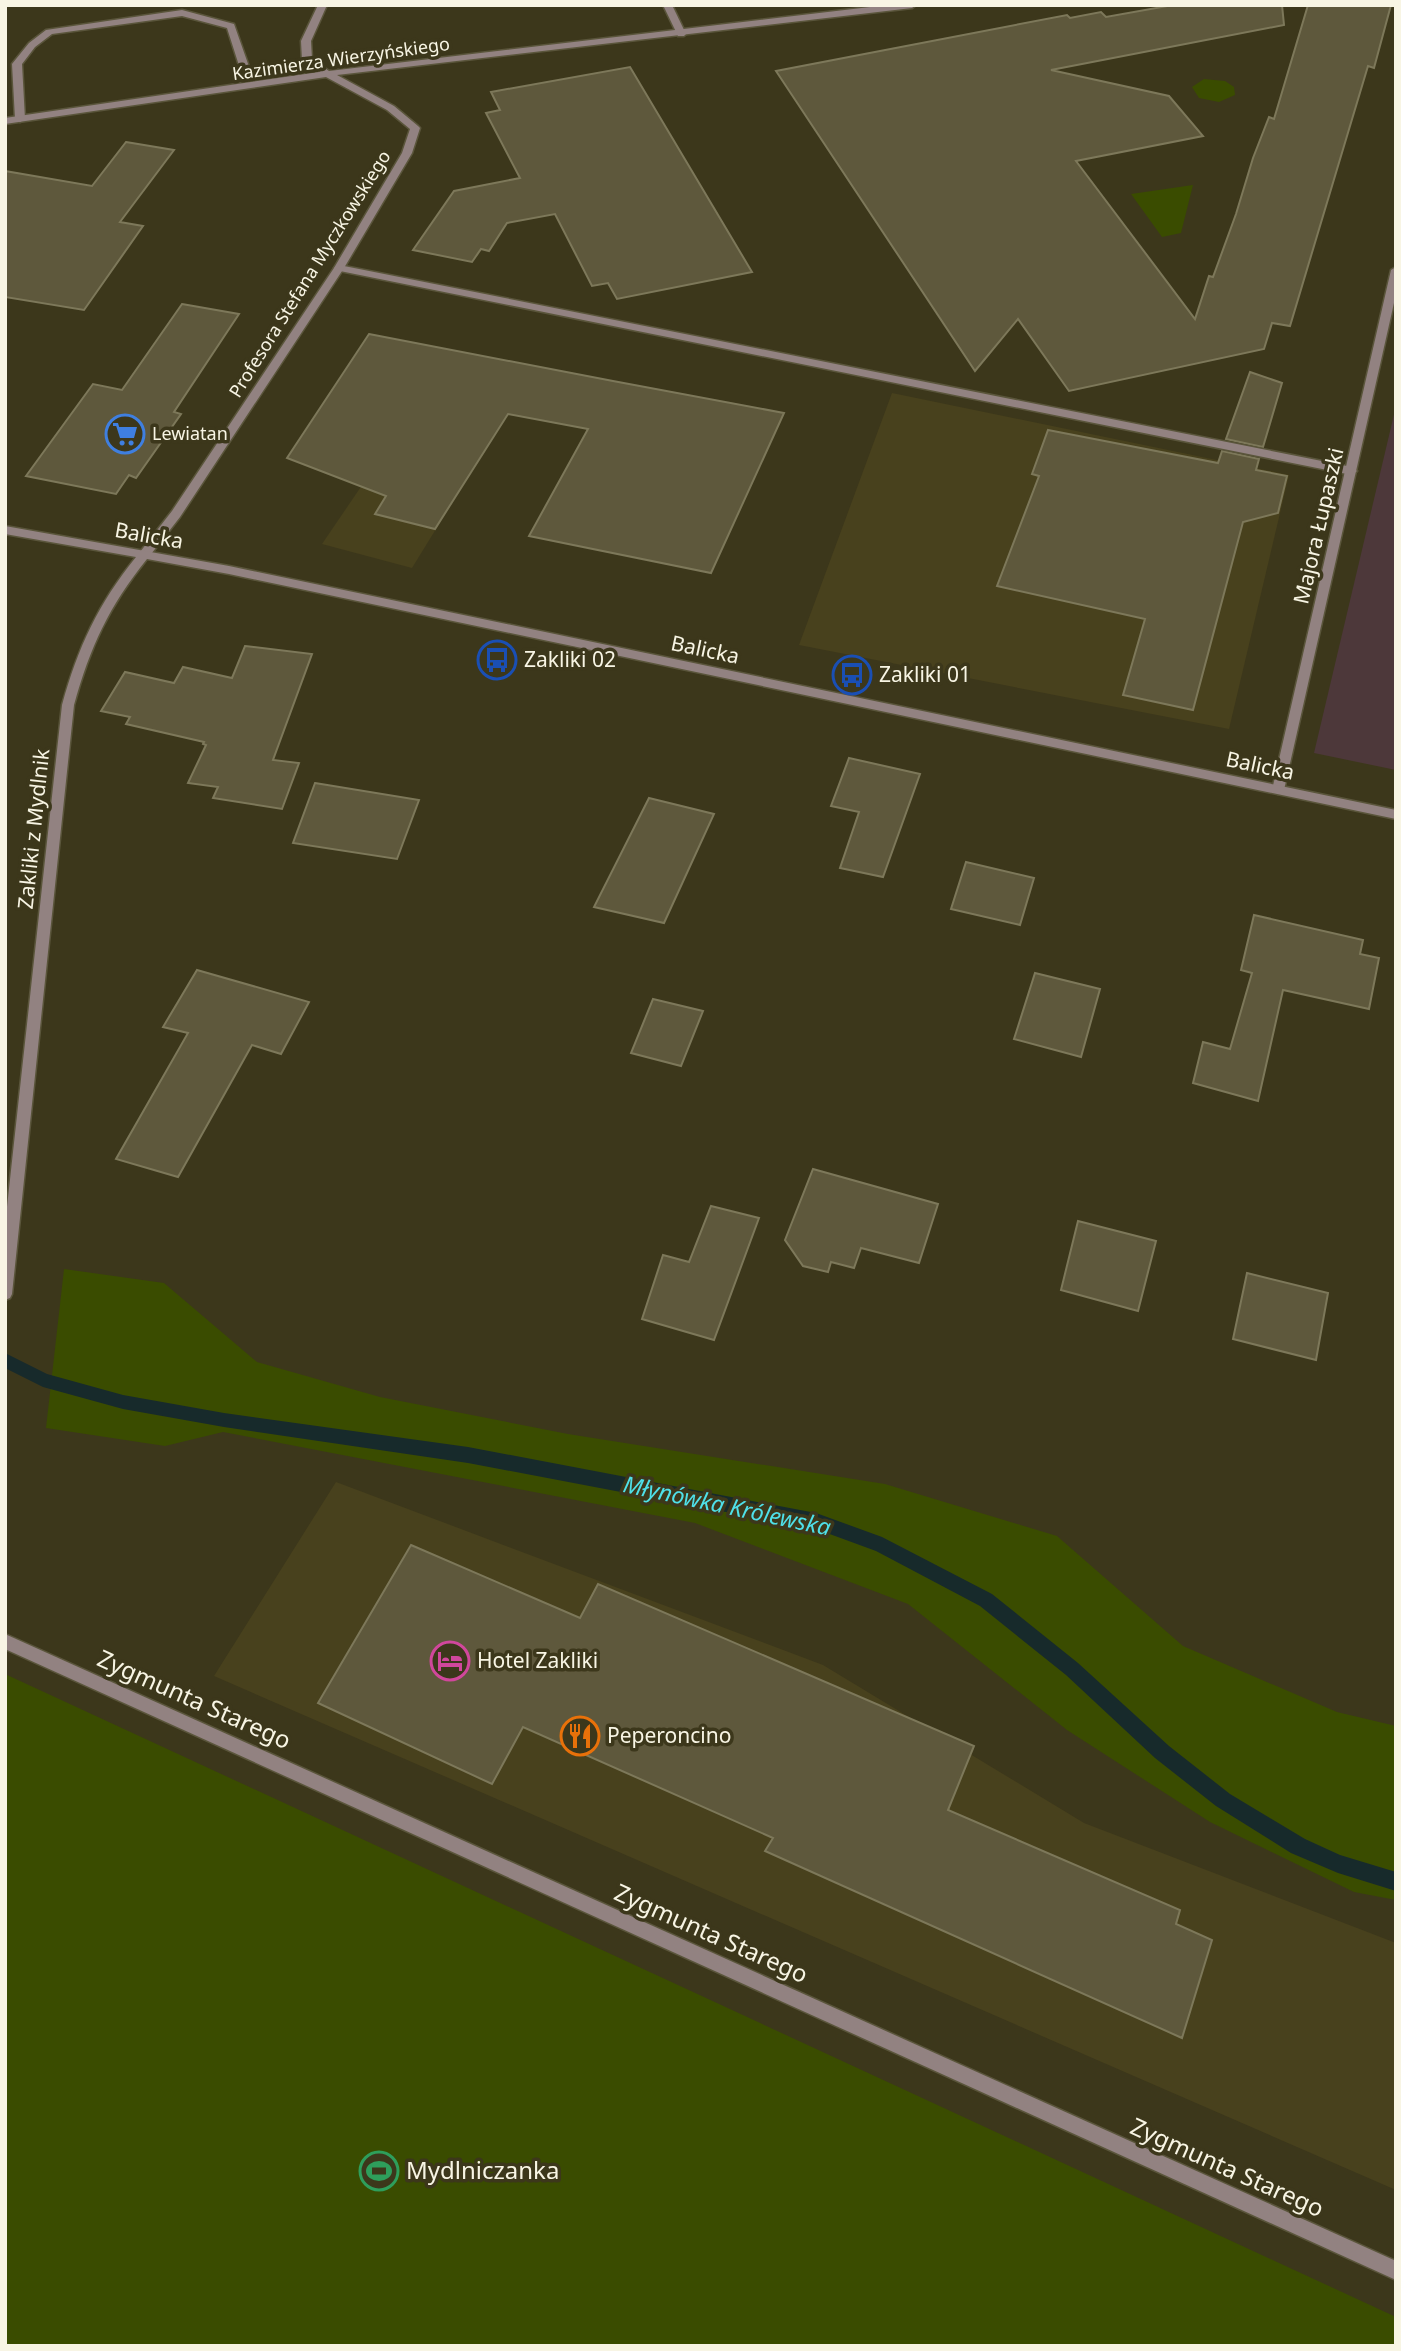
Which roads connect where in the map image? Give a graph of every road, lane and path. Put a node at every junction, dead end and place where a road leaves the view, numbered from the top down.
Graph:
1 (323, 5) edge
2 (667, 5) edge
3 (912, 5) edge
4 (681, 34) junction
5 (325, 74) junction
6 (248, 78) dead end
7 (20, 119) junction
8 (5, 121) edge
9 (339, 268) junction
10 (1396, 270) edge
11 (1390, 322) edge
12 (1352, 471) junction
13 (5, 530) edge
14 (144, 555) junction
15 (1278, 790) junction
16 (1396, 815) edge
17 (5, 1294) edge
18 (5, 1641) edge
19 (1396, 2271) edge

1 - 5 street, Profesora Stefana Myczkowskiego
2 - 4 street
3 - 4 street, Kazimierza Wierzyńskiego
4 - 5 street, Kazimierza Wierzyńskiego
5 - 7 street, Kazimierza Wierzyńskiego
5 - 9 street, Profesora Stefana Myczkowskiego
6 - 7 street
7 - 8 street, Kazimierza Wierzyńskiego
9 - 12 street
9 - 14 street, Profesora Stefana Myczkowskiego
10 - 11 street, Majora Łupaszki
11 - 12 street, Majora Łupaszki
12 - 15 street, Majora Łupaszki
13 - 14 street, Balicka
14 - 15 street, Balicka
14 - 17 street, Zakliki z Mydlnik
15 - 16 street, Balicka
18 - 19 street, Zygmunta Starego

